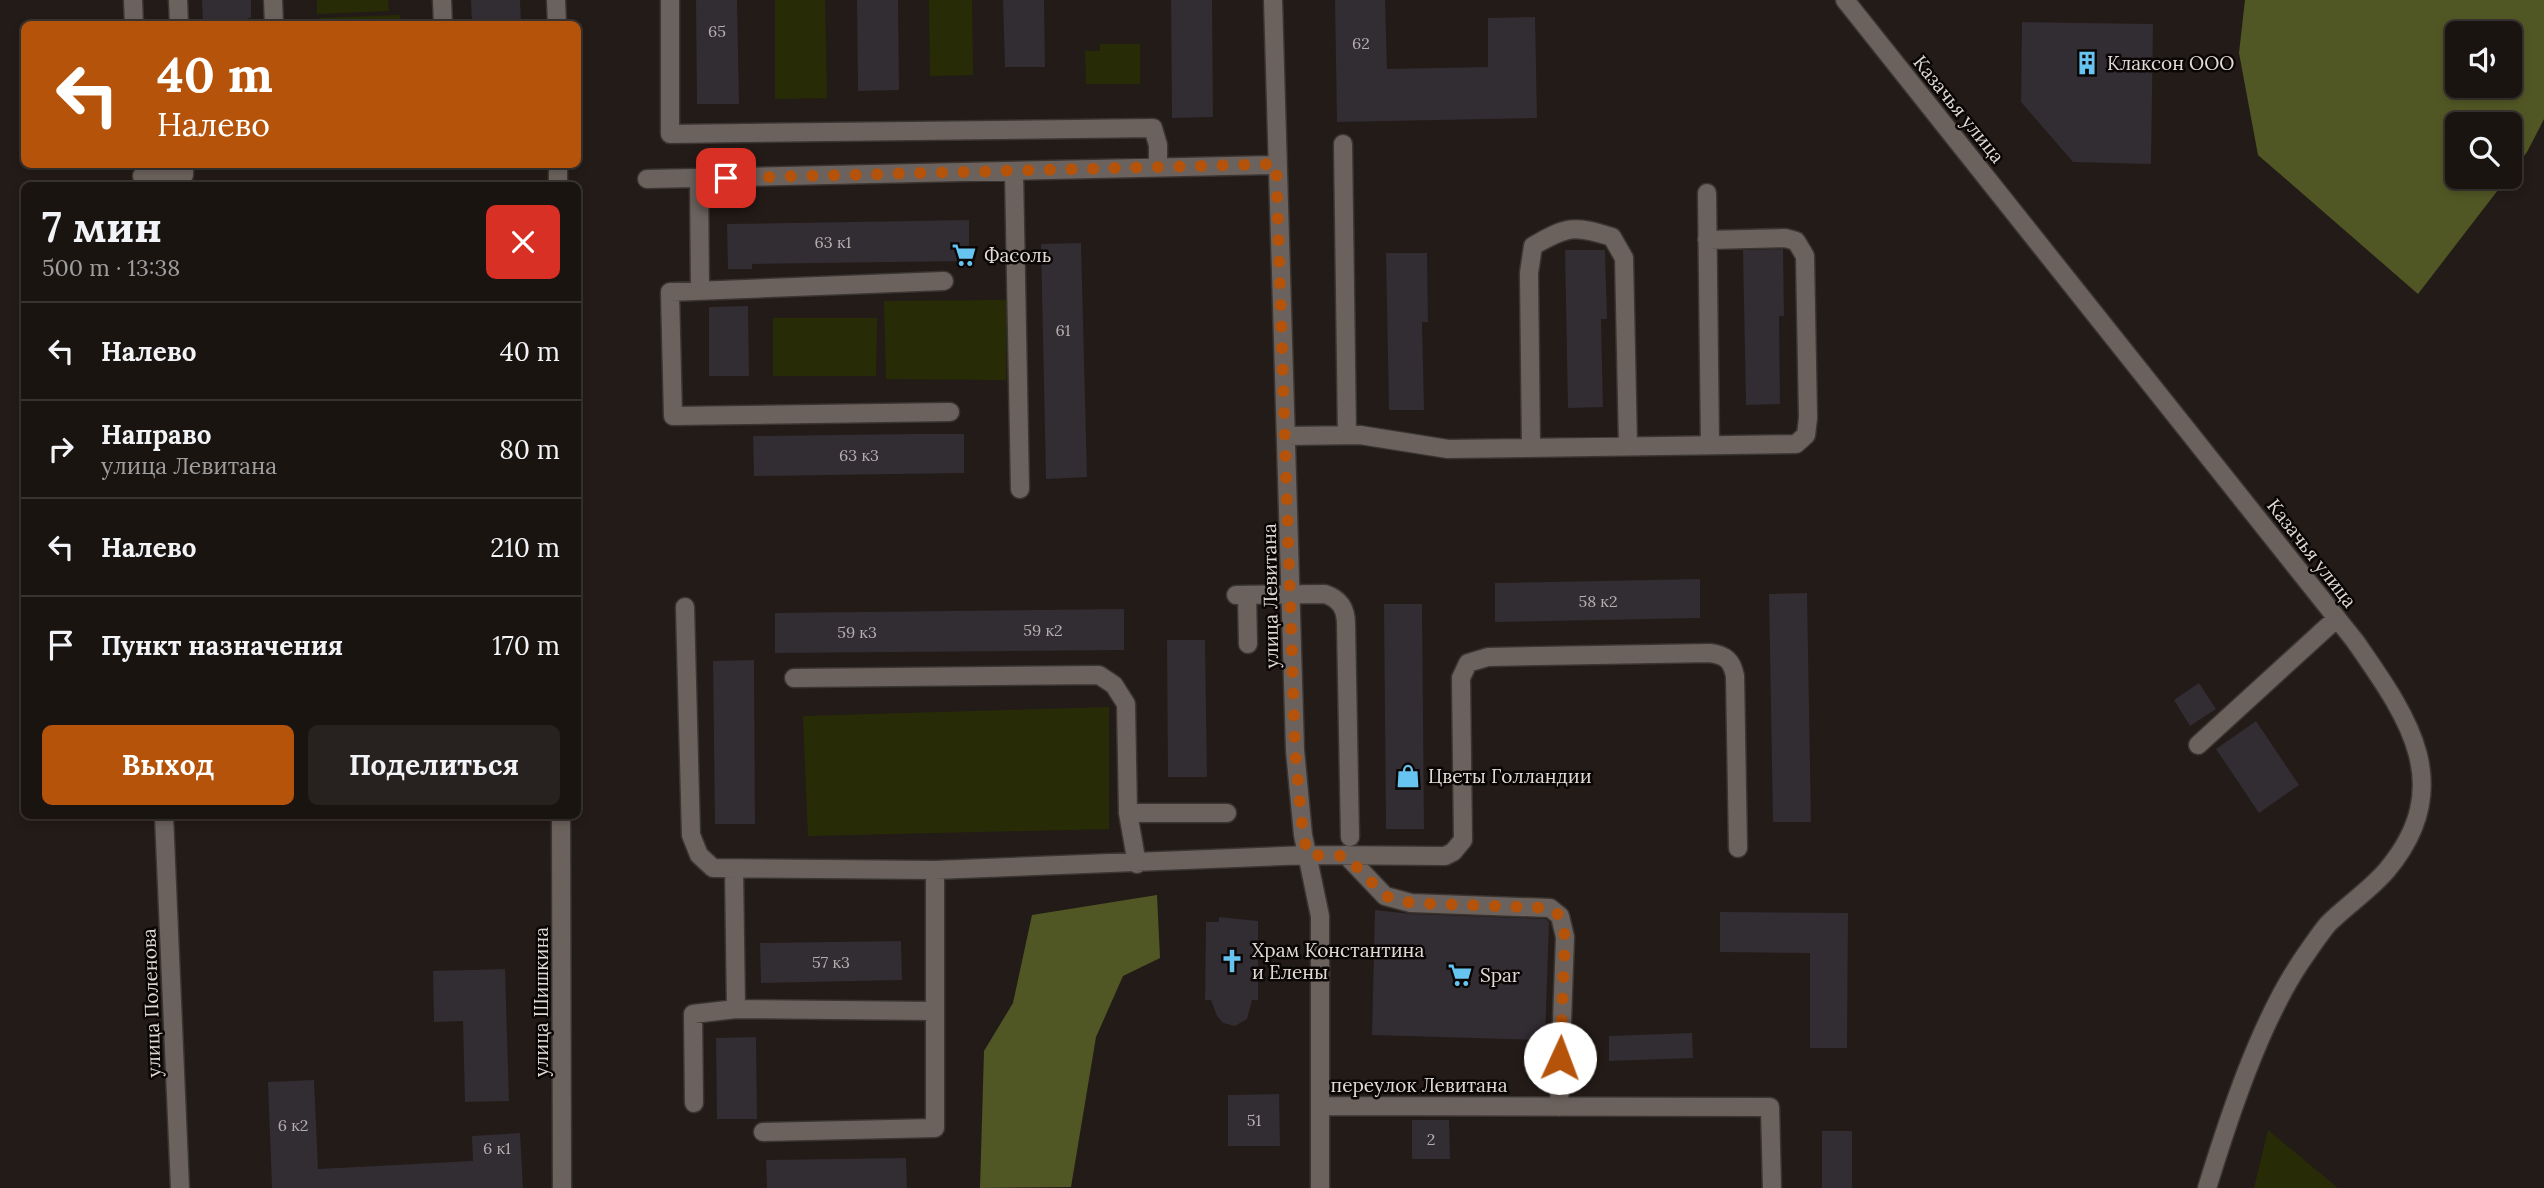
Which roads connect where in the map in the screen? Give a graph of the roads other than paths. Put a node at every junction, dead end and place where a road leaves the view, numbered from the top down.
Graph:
1 (133, 0) edge
2 (178, 0) edge
3 (274, 0) edge
4 (442, 0) edge
5 (556, 0) edge
6 (670, 0) edge
7 (1273, 0) edge
8 (1845, 0) edge
9 (134, 21) edge
10 (179, 21) edge
11 (274, 21) edge
12 (443, 21) edge
13 (557, 21) edge
14 (1343, 145) dead end
15 (1276, 164) junction
16 (1158, 165) junction
17 (184, 168) edge
18 (1014, 172) junction
19 (142, 175) edge
20 (699, 178) junction
21 (647, 179) dead end
22 (1707, 193) dead end
23 (1707, 240) junction
24 (944, 281) dead end
25 (700, 291) junction
26 (950, 412) dead end
27 (1347, 435) junction
28 (1286, 436) junction
29 (1710, 445) junction
30 (1628, 446) junction
31 (1531, 448) junction
32 (1020, 489) dead end
33 (1291, 594) junction
34 (685, 607) dead end
35 (2337, 618) junction
36 (1248, 644) dead end
37 (794, 678) dead end
38 (2198, 745) dead end
39 (1128, 813) junction
40 (1227, 813) dead end
41 (163, 819) edge
42 (561, 819) edge
43 (1350, 836) dead end
44 (1738, 848) dead end
45 (1308, 855) junction
46 (1346, 856) junction
47 (1137, 864) junction
48 (734, 869) junction
49 (935, 870) junction
50 (736, 1009) junction
51 (934, 1011) junction
52 (694, 1103) dead end
53 (1321, 1106) junction
54 (1559, 1107) junction
55 (763, 1132) dead end
56 (180, 1188) edge
57 (562, 1188) edge
58 (1320, 1188) edge
59 (1772, 1188) edge
60 (2207, 1188) edge

1 - 9 street
2 - 10 street
3 - 11 street
4 - 12 street
5 - 13 street
6 - 16 street
7 - 15 street, улица Левитана
8 - 35 street, Казачья улица
14 - 27 street
15 - 16 street
15 - 28 street, улица Левитана
16 - 18 street
17 - 19 street
18 - 20 street
18 - 32 street
20 - 21 street
20 - 25 street
22 - 23 street
23 - 29 street
23 - 29 street
24 - 25 street
25 - 26 street
27 - 28 street
27 - 31 street
28 - 33 street, улица Левитана
29 - 30 street
30 - 31 street
30 - 31 street
33 - 36 street
33 - 43 street
33 - 45 street, улица Левитана
34 - 48 street
35 - 38 street
35 - 60 street, Казачья улица
37 - 39 street
39 - 40 street
39 - 47 street
41 - 56 street, улица Поленова
42 - 57 street, улица Шишкина
44 - 46 street
45 - 46 street
45 - 47 street
45 - 53 street, улица Левитана
46 - 54 street
47 - 49 street
48 - 49 street
48 - 50 street
49 - 51 street
50 - 51 street
50 - 52 street
51 - 55 street
53 - 54 street, переулок Левитана
53 - 58 street, улица Левитана
54 - 59 street, переулок Левитана

